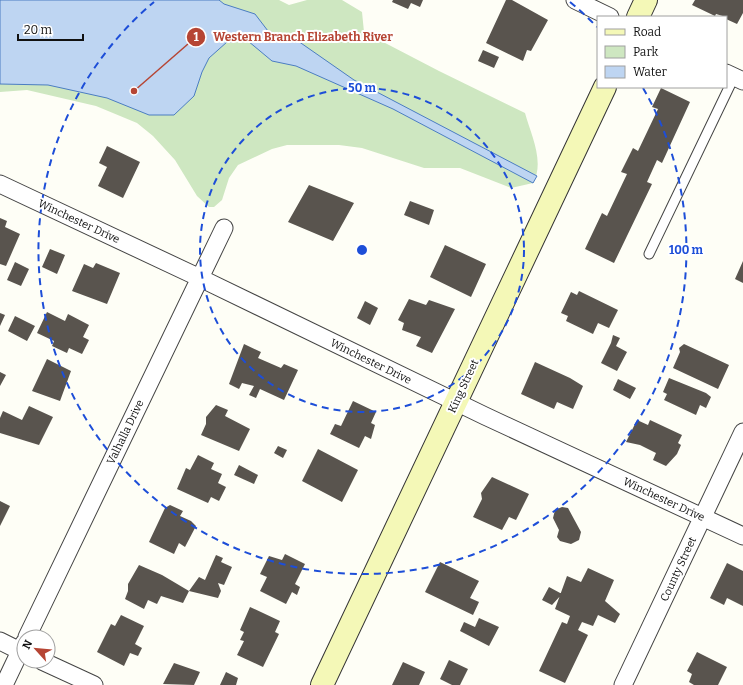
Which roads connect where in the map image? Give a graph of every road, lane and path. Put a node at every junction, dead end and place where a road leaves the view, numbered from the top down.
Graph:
1 (575, 0) edge
2 (646, 0) edge
3 (608, 16) edge
4 (638, 16) edge
5 (734, 77) edge
6 (605, 88) edge
7 (0, 184) edge
8 (224, 228) dead end
9 (650, 254) dead end
10 (200, 278) junction
11 (456, 402) junction
12 (743, 432) edge
13 (703, 516) junction
14 (743, 536) edge
15 (32, 629) edge
16 (0, 641) edge
17 (16, 644) edge
18 (16, 662) edge
19 (56, 667) edge
20 (4, 685) edge
21 (94, 685) edge
22 (322, 685) edge
23 (623, 685) edge

1 - 3 street
2 - 4 street
5 - 9 lane
6 - 11 street, King Street
7 - 10 street, Winchester Drive
8 - 10 street, Valhalla Drive
10 - 11 street, Winchester Drive
10 - 15 street, Valhalla Drive
11 - 13 street, Winchester Drive
11 - 22 street, King Street
12 - 13 street, County Street
13 - 14 street, Winchester Drive
13 - 23 street, County Street
16 - 17 street
18 - 20 street, Valhalla Drive
19 - 21 street

